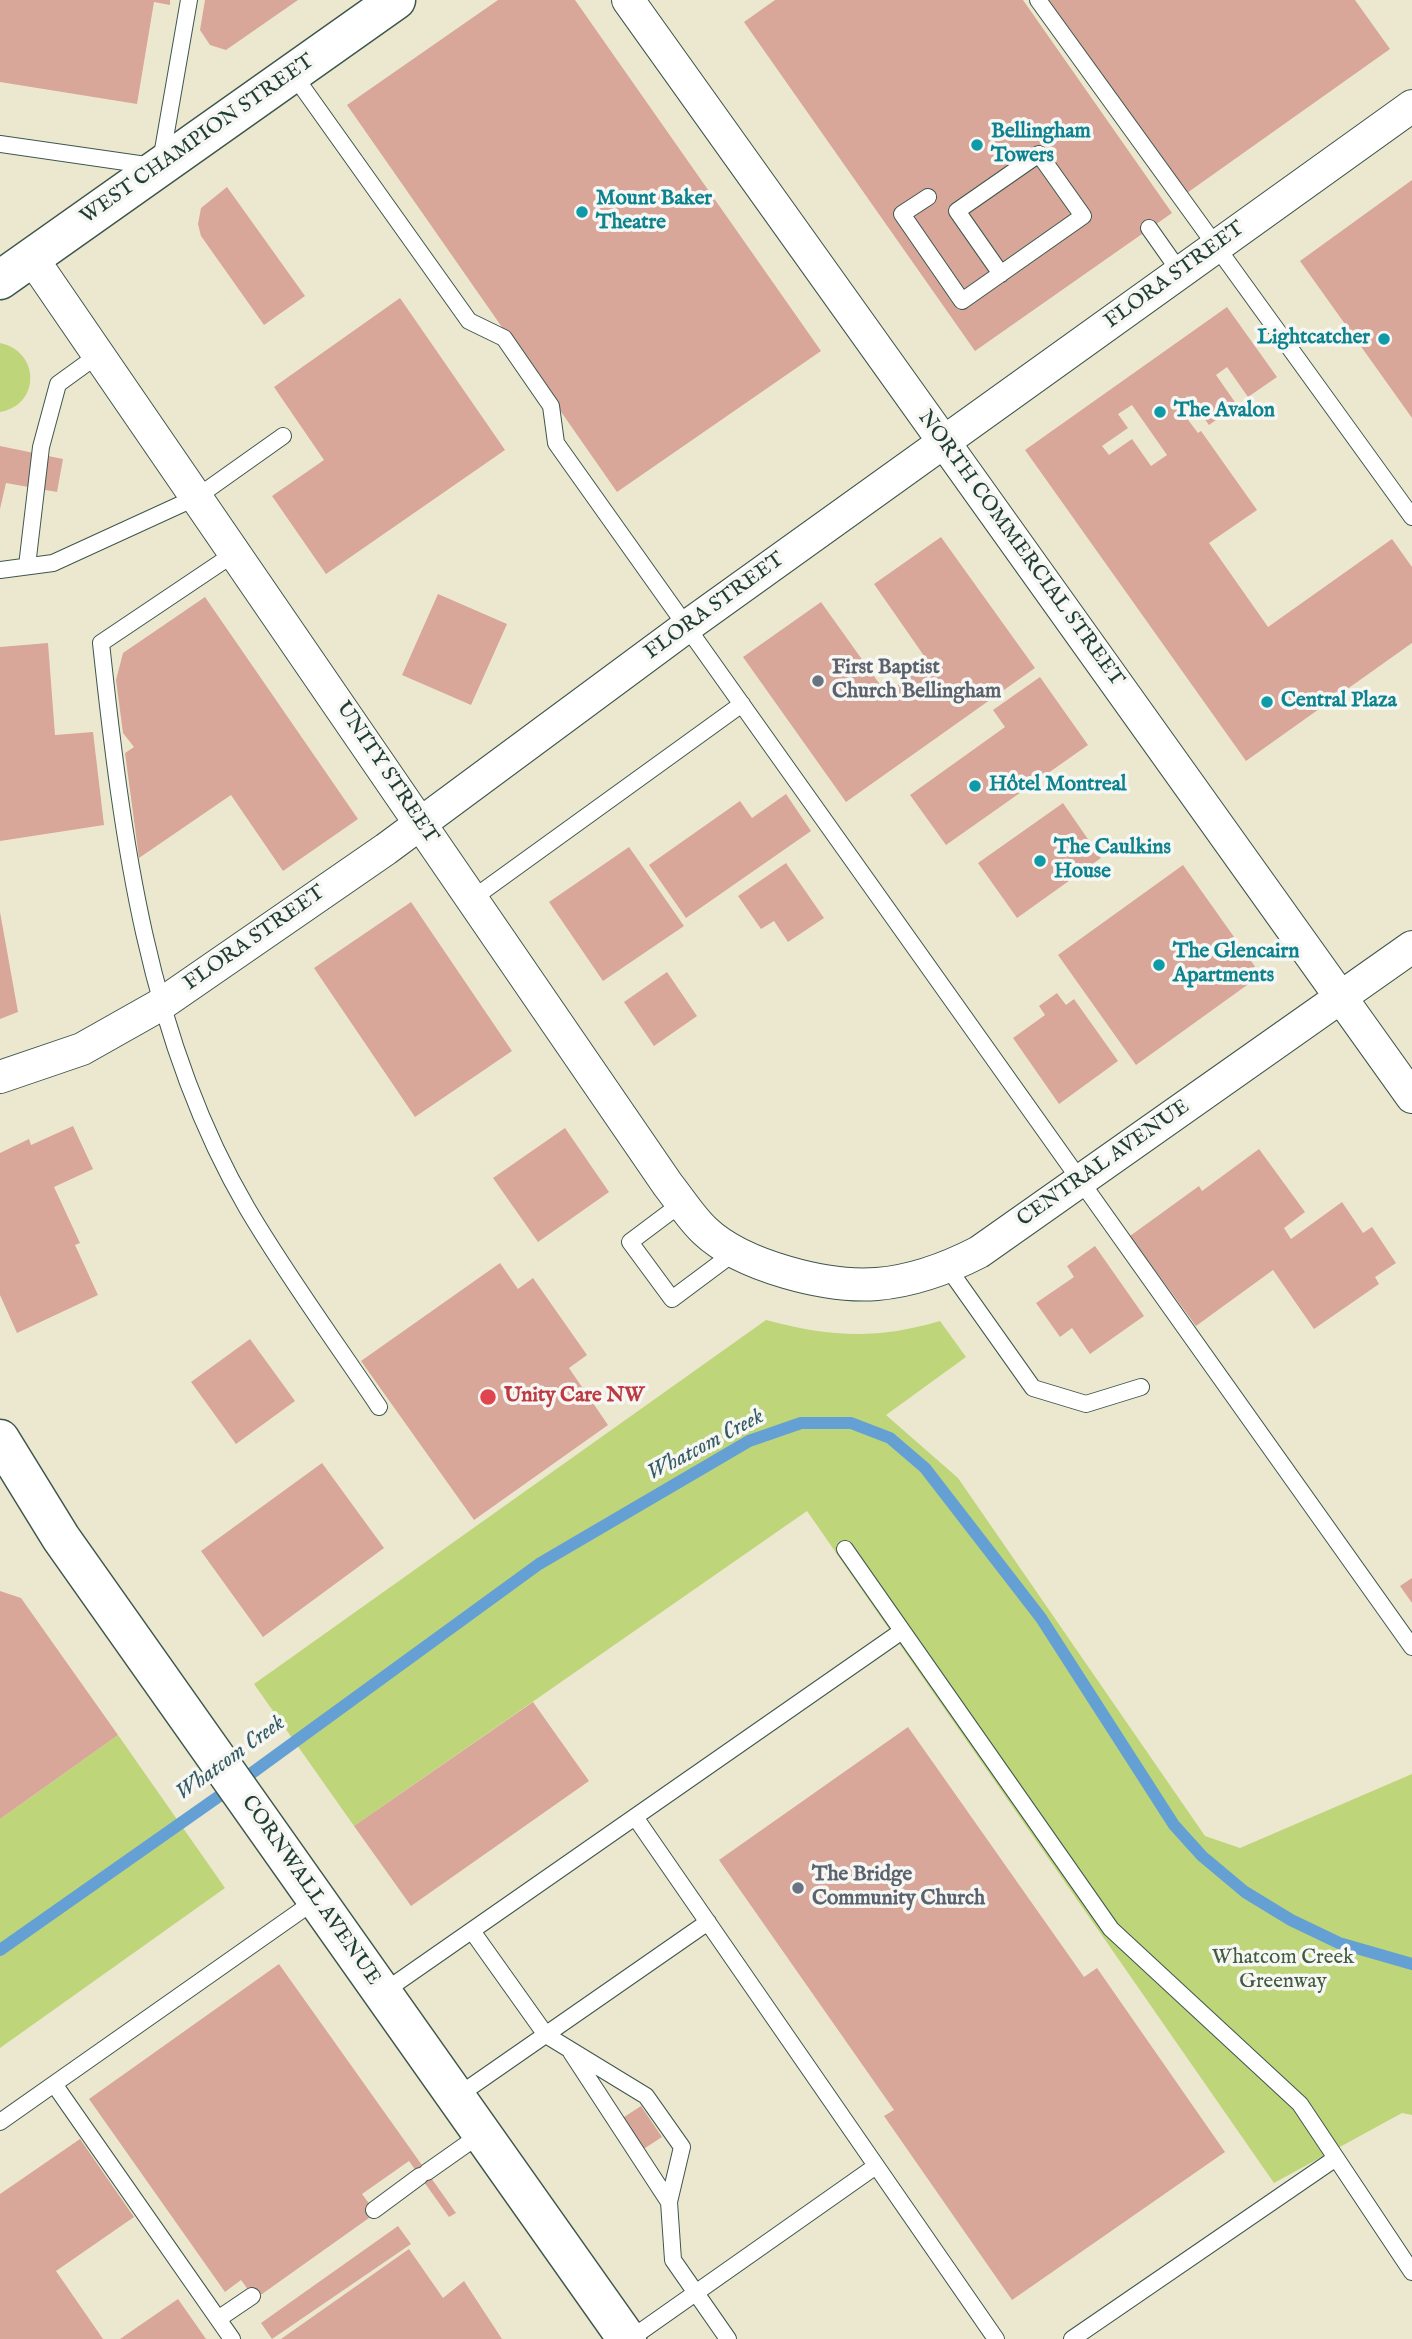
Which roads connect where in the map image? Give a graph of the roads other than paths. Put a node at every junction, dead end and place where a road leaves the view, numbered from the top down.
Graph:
1 (189, 0) edge
2 (396, 0) edge
3 (628, 0) edge
4 (1038, 0) edge
5 (292, 73) junction
6 (1412, 106) edge
7 (0, 144) edge
8 (160, 167) junction
9 (928, 197) dead end
10 (1149, 228) dead end
11 (1216, 247) junction
12 (32, 258) junction
13 (1180, 272) junction
14 (1001, 274) junction
15 (0, 280) edge
16 (98, 355) junction
17 (283, 436) dead end
18 (944, 442) junction
19 (197, 497) junction
20 (1412, 517) edge
21 (235, 553) junction
22 (27, 566) junction
23 (0, 570) edge
24 (686, 627) junction
25 (742, 705) junction
26 (421, 824) junction
27 (472, 899) junction
28 (1412, 947) edge
29 (1341, 998) junction
30 (160, 1005) junction
31 (0, 1077) edge
32 (1412, 1097) edge
33 (1080, 1181) junction
34 (682, 1203) junction
35 (749, 1258) junction
36 (948, 1268) junction
37 (1141, 1387) dead end
38 (379, 1407) dead end
39 (0, 1439) edge
40 (845, 1549) dead end
41 (902, 1631) junction
42 (1412, 1647) edge
43 (635, 1817) junction
44 (316, 1899) junction
45 (708, 1922) junction
46 (472, 1931) junction
47 (382, 1993) junction
48 (546, 2035) junction
49 (568, 2047) junction
50 (54, 2084) junction
51 (456, 2097) junction
52 (0, 2122) edge
53 (481, 2134) junction
54 (1336, 2158) junction
55 (876, 2166) junction
56 (669, 2202) junction
57 (374, 2210) dead end
58 (1412, 2272) edge
59 (696, 2293) junction
60 (252, 2295) dead end
61 (218, 2319) junction
62 (229, 2338) edge
63 (629, 2339) edge
64 (728, 2339) edge
65 (996, 2339) edge
66 (1072, 2339) edge

1 - 8 lane
2 - 5 street, WEST CHAMPION STREET
3 - 18 street, NORTH COMMERCIAL STREET
4 - 11 lane
5 - 8 street, WEST CHAMPION STREET
5 - 24 lane
6 - 11 street, FLORA STREET
7 - 8 lane
8 - 12 street, WEST CHAMPION STREET
9 - 14 lane
10 - 13 lane
11 - 13 street, FLORA STREET
11 - 20 lane
12 - 15 street, WEST CHAMPION STREET
12 - 16 street, UNITY STREET
13 - 18 street, FLORA STREET
14 - 14 lane
16 - 19 street, UNITY STREET
16 - 22 lane
17 - 19 lane
18 - 24 street, FLORA STREET
18 - 29 street, NORTH COMMERCIAL STREET
19 - 21 street, UNITY STREET
19 - 22 lane
21 - 26 street, UNITY STREET
21 - 30 lane
22 - 23 lane
24 - 25 lane
24 - 26 street, FLORA STREET
25 - 27 lane
25 - 33 lane
26 - 27 street, UNITY STREET
26 - 30 street, FLORA STREET
27 - 34 street, UNITY STREET
28 - 29 street, CENTRAL AVENUE
29 - 32 street, NORTH COMMERCIAL STREET
29 - 33 street, CENTRAL AVENUE
30 - 31 street, FLORA STREET
30 - 38 lane
33 - 36 street, CENTRAL AVENUE
33 - 42 lane
34 - 35 street, UNITY STREET
34 - 35 lane
35 - 36 street, CENTRAL AVENUE
36 - 37 lane
39 - 44 street, CORNWALL AVENUE
40 - 41 lane
41 - 43 lane
41 - 54 lane
43 - 45 lane
43 - 46 lane
44 - 47 street, CORNWALL AVENUE
44 - 50 lane
45 - 48 lane
45 - 55 lane
46 - 47 lane
46 - 48 lane
47 - 51 street, CORNWALL AVENUE
48 - 49 lane
48 - 51 lane
49 - 56 lane
49 - 56 lane
50 - 52 lane
50 - 61 lane
51 - 53 street, CORNWALL AVENUE
53 - 57 lane
53 - 63 street, CORNWALL AVENUE
54 - 58 lane
54 - 66 lane
55 - 59 lane
55 - 65 lane
56 - 59 lane
59 - 63 lane
59 - 64 lane
60 - 61 lane
61 - 62 lane

